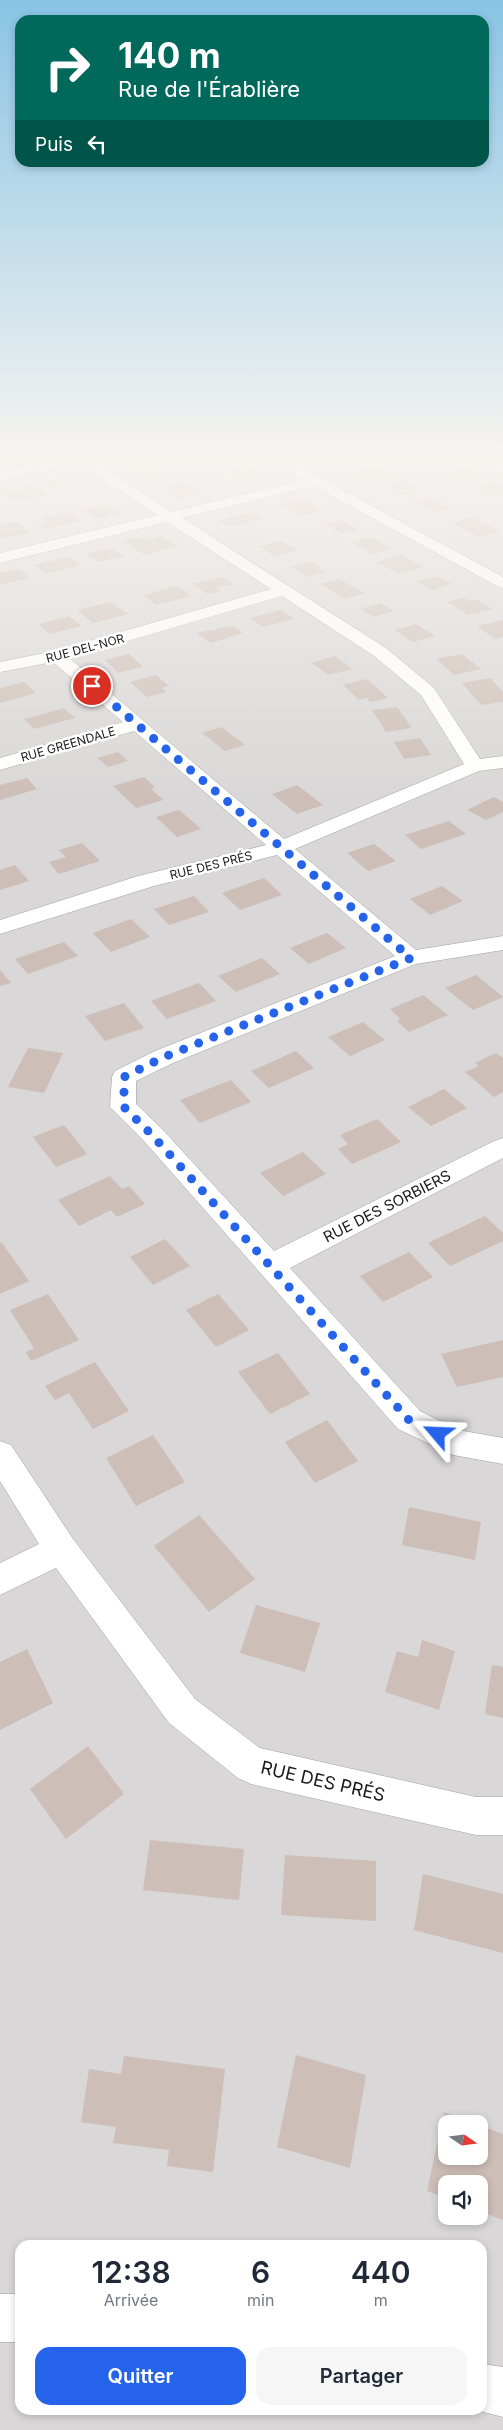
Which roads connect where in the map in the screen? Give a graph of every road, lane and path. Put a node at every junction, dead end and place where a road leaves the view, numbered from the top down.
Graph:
1 (254, 570) edge
2 (480, 570) edge
3 (503, 583) edge
4 (284, 590) junction
5 (57, 656) junction
6 (0, 667) edge
7 (137, 724) junction
8 (503, 762) edge
9 (0, 764) edge
10 (475, 766) junction
11 (279, 848) junction
12 (0, 927) edge
13 (503, 943) edge
14 (411, 958) junction
15 (503, 1147) edge
16 (270, 1266) junction
17 (503, 1451) edge
18 (0, 1454) edge
19 (61, 1549) junction
20 (0, 1580) edge
21 (503, 1816) edge
22 (0, 2318) edge
23 (15, 2318) edge
24 (487, 2389) edge
25 (503, 2392) edge

1 - 4 street
2 - 3 street
4 - 5 street, RUE DEL-NOR
4 - 10 street
5 - 6 street, RUE DEL-NOR
5 - 7 street
7 - 9 street, RUE GREENDALE
7 - 11 street
8 - 10 street, RUE DES PRÉS
10 - 11 street, RUE DES PRÉS
11 - 12 street, RUE DES PRÉS
11 - 14 street
13 - 14 street
14 - 16 street
15 - 16 street, RUE DES SORBIERS
16 - 17 street
18 - 19 street, RUE DES PRÉS
19 - 20 street
19 - 21 street, RUE DES PRÉS
22 - 23 street
24 - 25 street

